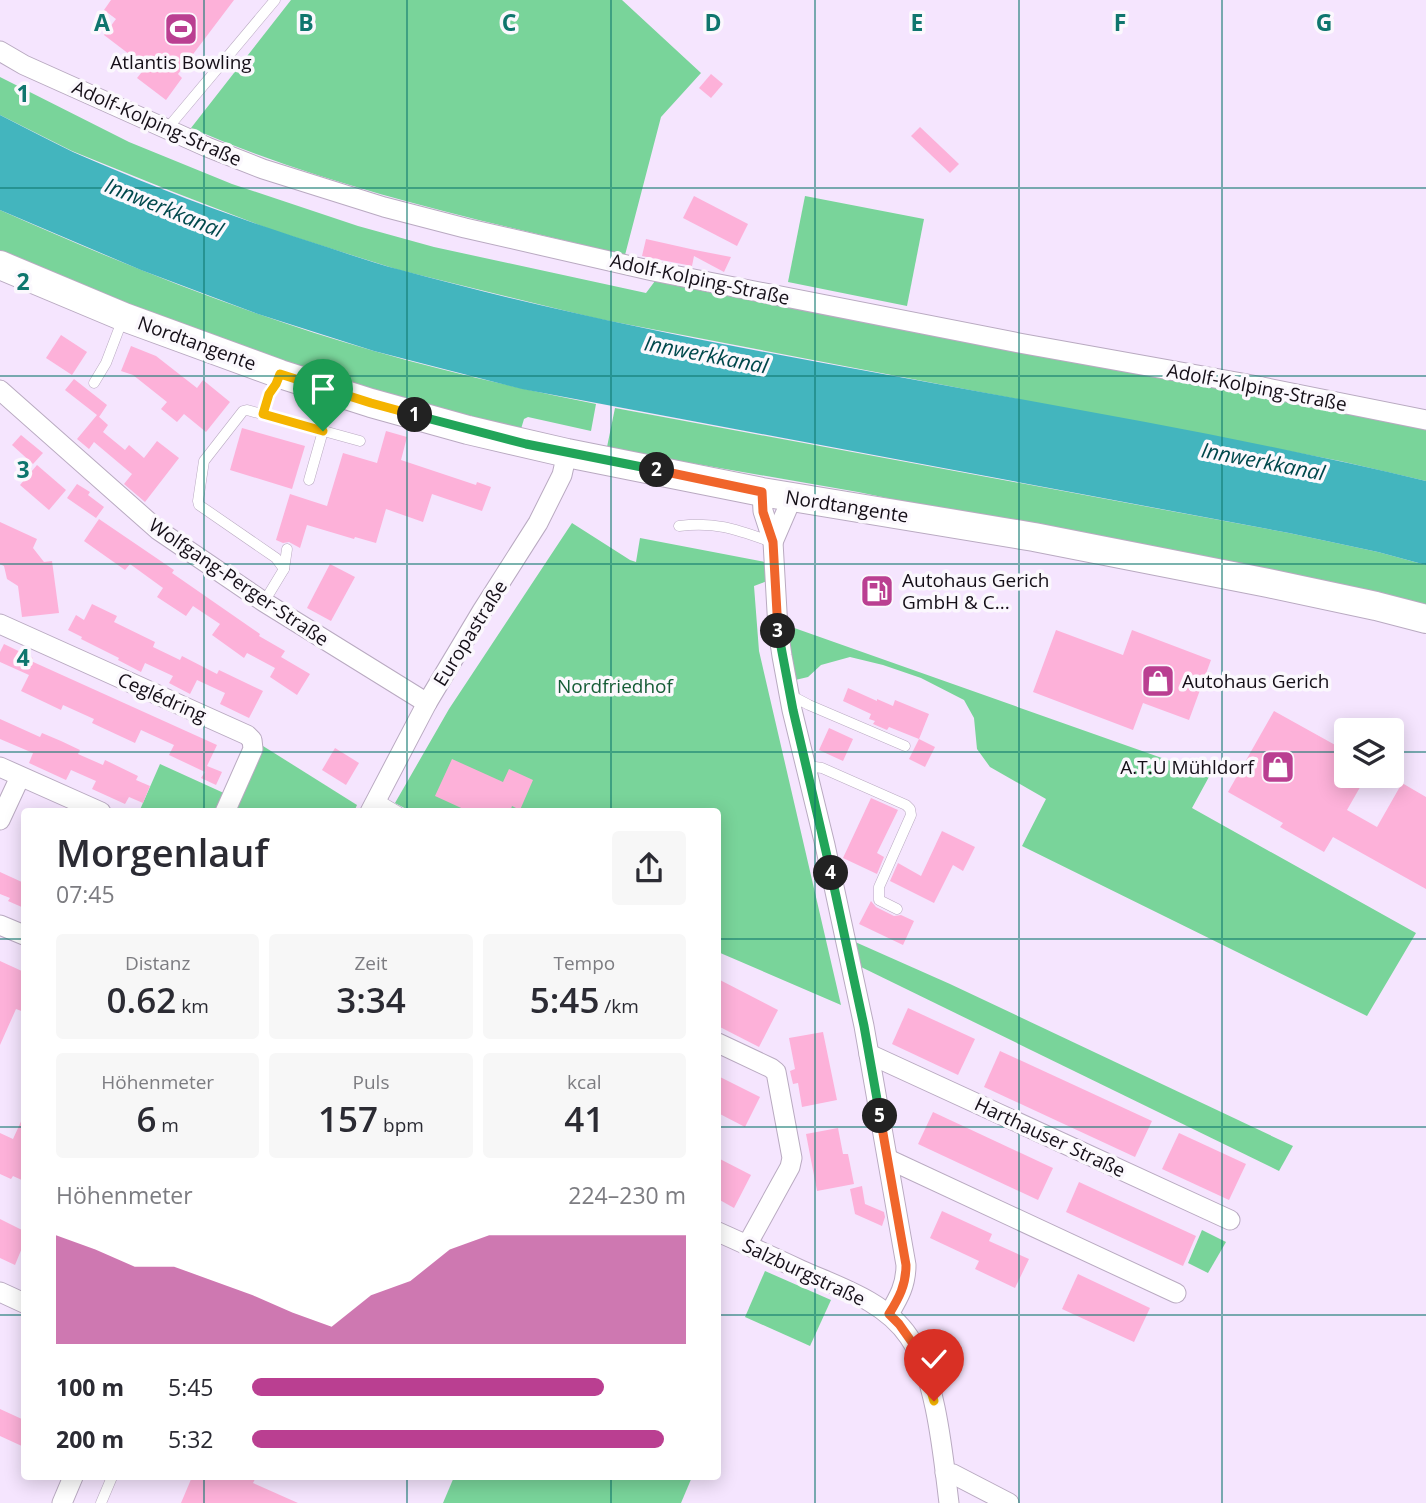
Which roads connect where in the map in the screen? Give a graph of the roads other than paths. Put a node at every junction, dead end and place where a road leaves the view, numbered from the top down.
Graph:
1 (275, 0) edge
2 (0, 51) edge
3 (166, 130) junction
4 (0, 265) edge
5 (124, 317) junction
6 (280, 374) junction
7 (94, 383) dead end
8 (0, 390) edge
9 (263, 414) junction
10 (1426, 420) edge
11 (323, 431) junction
12 (360, 441) dead end
13 (567, 453) junction
14 (309, 480) dead end
15 (762, 492) junction
16 (792, 498) junction
17 (679, 526) dead end
18 (773, 542) junction
19 (287, 549) dead end
20 (284, 569) junction
21 (264, 602) junction
22 (1426, 619) edge
23 (0, 624) edge
24 (789, 694) junction
25 (427, 703) junction
26 (905, 746) dead end
27 (0, 767) edge
28 (807, 769) junction
29 (20, 777) junction
30 (374, 806) edge
31 (92, 808) edge
32 (227, 808) edge
33 (0, 820) edge
34 (897, 909) dead end
35 (0, 925) edge
36 (21, 934) edge
37 (721, 1044) edge
38 (869, 1055) junction
39 (888, 1159) junction
40 (1230, 1220) dead end
41 (721, 1233) edge
42 (747, 1245) junction
43 (0, 1292) edge
44 (1176, 1293) dead end
45 (21, 1302) edge
46 (889, 1314) junction
47 (945, 1473) junction
48 (72, 1480) edge
49 (111, 1480) edge
50 (64, 1502) edge
51 (101, 1503) edge
52 (949, 1503) edge
53 (1009, 1503) edge

1 - 3 lane
2 - 3 street, Adolf-Kolping-Straße
3 - 10 street, Adolf-Kolping-Straße
4 - 5 main road, Nordtangente
5 - 6 main road, Nordtangente
5 - 7 lane
6 - 9 lane
6 - 13 main road, Nordtangente
8 - 21 street, Wolfgang-Perger-Straße
9 - 11 lane
9 - 20 lane
11 - 12 lane
11 - 14 lane
13 - 15 main road, Nordtangente
13 - 25 street, Europastraße
15 - 16 main road, Nordtangente
15 - 18 street
16 - 18 street
16 - 22 main road, Nordtangente
17 - 18 lane
18 - 24 street
19 - 20 lane
20 - 21 lane
21 - 25 street, Wolfgang-Perger-Straße
23 - 32 street, Ceglédring
24 - 26 lane
24 - 28 street
25 - 30 street, Europastraße
27 - 29 street
28 - 34 lane
28 - 38 street
29 - 31 street
29 - 33 street
35 - 36 street
37 - 42 street
38 - 39 street
38 - 40 street, Harthauser Straße
39 - 44 street
39 - 46 street
41 - 42 street, Salzburgstraße
42 - 46 street, Salzburgstraße
43 - 45 street
46 - 47 street
47 - 52 street
47 - 53 street
48 - 50 street
49 - 51 lane

